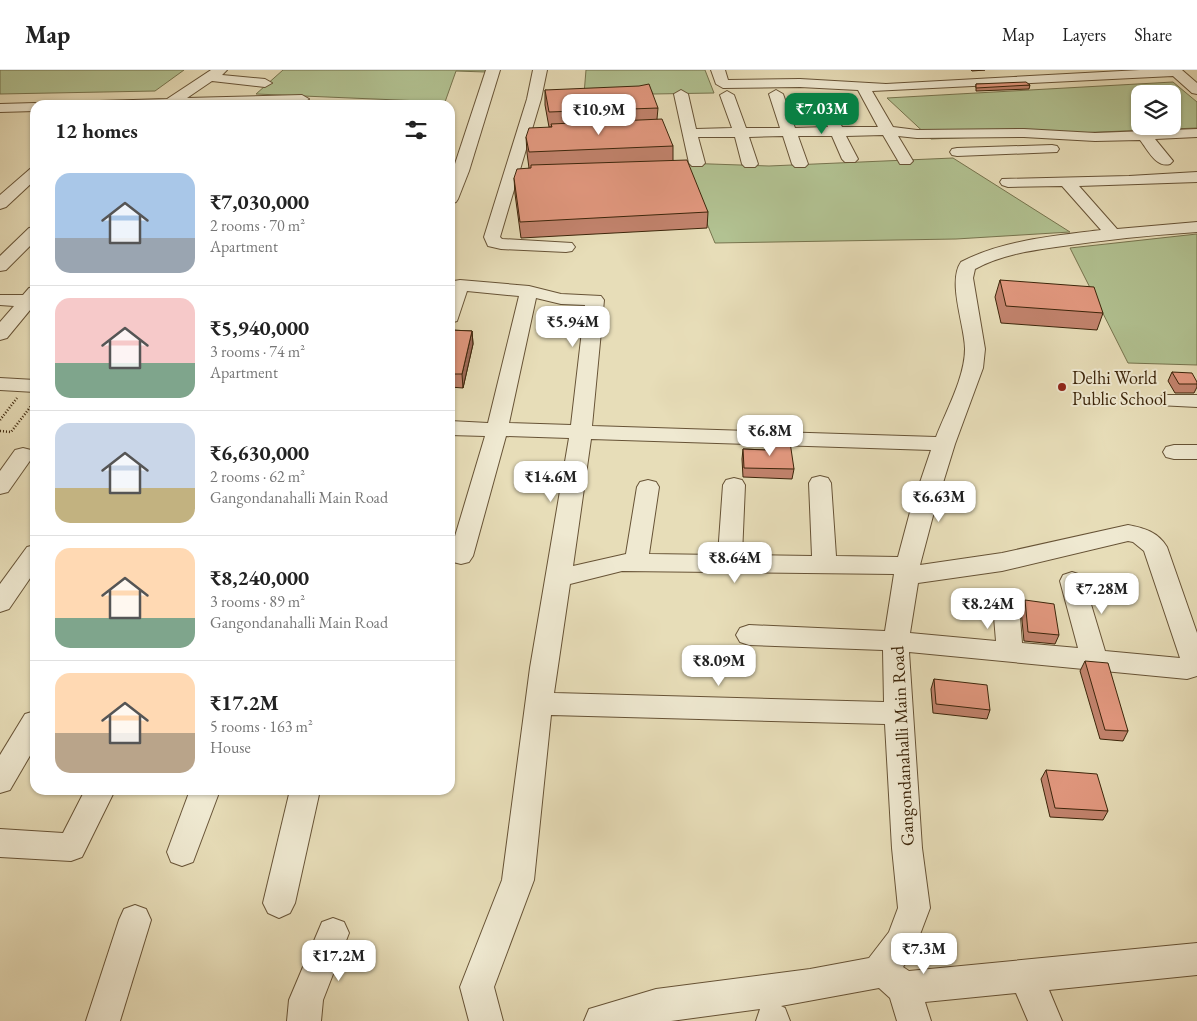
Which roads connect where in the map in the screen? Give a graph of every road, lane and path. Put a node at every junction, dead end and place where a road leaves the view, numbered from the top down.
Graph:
1 (220, 70) edge
2 (493, 70) edge
3 (540, 70) edge
4 (718, 70) edge
5 (906, 70) edge
6 (940, 70) edge
7 (998, 70) edge
8 (1175, 71) edge
9 (1047, 75) edge
10 (879, 76) dead end
11 (207, 77) junction
12 (1006, 82) junction
13 (265, 83) dead end
14 (950, 86) junction
15 (914, 87) junction
16 (863, 88) junction
17 (886, 88) junction
18 (1197, 90) edge
19 (682, 94) dead end
20 (776, 94) dead end
21 (727, 95) dead end
22 (302, 99) dead end
23 (822, 99) dead end
24 (175, 100) edge
25 (275, 100) edge
26 (30, 107) edge
27 (0, 108) edge
28 (888, 131) junction
29 (836, 132) junction
30 (1197, 132) edge
31 (542, 133) edge
32 (690, 133) junction
33 (741, 133) junction
34 (790, 133) junction
35 (1181, 133) edge
36 (523, 134) junction
37 (1144, 135) joint
38 (1089, 137) junction
39 (956, 152) dead end
40 (850, 159) dead end
41 (904, 160) dead end
42 (1165, 161) dead end
43 (698, 163) dead end
44 (750, 164) dead end
45 (800, 164) dead end
46 (456, 171) edge
47 (528, 174) edge
48 (509, 175) junction
49 (30, 177) edge
50 (1189, 177) edge
51 (1008, 182) dead end
52 (1067, 182) junction
53 (1197, 194) edge
54 (0, 204) edge
55 (1197, 226) edge
56 (1112, 233) junction
57 (30, 237) edge
58 (566, 247) dead end
59 (0, 266) edge
60 (529, 291) junction
61 (30, 296) edge
62 (30, 297) edge
63 (0, 300) edge
64 (455, 302) edge
65 (0, 334) edge
66 (0, 384) edge
67 (30, 387) edge
68 (30, 390) edge
69 (30, 393) edge
70 (1165, 401) dead end
71 (1197, 401) edge
72 (0, 420) edge
73 (455, 428) edge
74 (497, 430) junction
75 (0, 431) edge
76 (581, 433) junction
77 (944, 444) junction
78 (1174, 452) dead end
79 (1197, 452) edge
80 (0, 454) edge
81 (820, 483) dead end
82 (734, 485) dead end
83 (0, 487) edge
84 (648, 487) dead end
85 (462, 556) dead end
86 (30, 560) edge
87 (636, 562) junction
88 (729, 564) junction
89 (824, 566) junction
90 (908, 571) junction
91 (559, 578) junction
92 (1072, 581) dead end
93 (0, 603) edge
94 (1006, 605) dead end
95 (749, 635) dead end
96 (896, 641) junction
97 (1010, 652) junction
98 (1094, 660) junction
99 (538, 704) junction
100 (898, 713) junction
101 (30, 730) edge
102 (0, 781) edge
103 (97, 795) edge
104 (204, 795) edge
105 (305, 795) edge
106 (0, 843) edge
107 (182, 852) dead end
108 (279, 903) dead end
109 (134, 920) dead end
110 (333, 934) dead end
111 (1197, 959) edge
112 (1025, 975) junction
113 (892, 980) junction
114 (103, 1021) edge
115 (304, 1021) edge
116 (486, 1021) edge
117 (601, 1021) edge
118 (914, 1021) edge
119 (1046, 1021) edge

1 - 11 street
2 - 46 street
3 - 36 street
4 - 16 street
5 - 15 street
6 - 14 street
7 - 12 street
8 - 9 street
8 - 18 street
9 - 12 street
10 - 17 street
11 - 13 street
11 - 24 street
12 - 14 street
14 - 15 street
15 - 17 street
16 - 17 street
16 - 28 street
19 - 32 street
20 - 34 street
21 - 33 street
22 - 25 street
23 - 29 street
26 - 27 street
28 - 29 street
28 - 38 street
28 - 41 street
29 - 34 street
29 - 40 street
30 - 35 street
31 - 36 street
32 - 33 street
32 - 43 street
33 - 34 street
33 - 44 street
34 - 45 street
36 - 48 street
37 - 38 street
37 - 42 street
38 - 39 street
47 - 48 street
48 - 58 street
49 - 54 street
50 - 52 street
50 - 53 street
51 - 52 street
52 - 56 street
55 - 56 street, Gangondanahalli Main Road
56 - 77 street, Gangondanahalli Main Road
57 - 59 street
60 - 64 street
60 - 74 street
60 - 76 street
61 - 63 street
62 - 65 street
66 - 67 street
68 - 72 path
69 - 75 path
70 - 71 street
73 - 74 street
74 - 76 street
74 - 85 street
76 - 77 street
76 - 91 street
77 - 90 street, Gangondanahalli Main Road
78 - 79 street
80 - 83 street
81 - 89 street
82 - 88 street
84 - 87 street
86 - 93 street
87 - 88 street
87 - 91 street
88 - 89 street
89 - 90 street
90 - 96 street, Gangondanahalli Main Road
90 - 98 street
91 - 99 street
92 - 98 street
94 - 97 street
95 - 96 street
96 - 97 street
96 - 100 street, Gangondanahalli Main Road
97 - 98 street
99 - 100 street
99 - 116 street
100 - 113 street, Gangondanahalli Main Road
101 - 102 street
103 - 106 street
104 - 107 street
105 - 108 street
109 - 114 street
110 - 115 street
111 - 112 street
112 - 113 street
112 - 119 street
113 - 117 street
113 - 118 street

